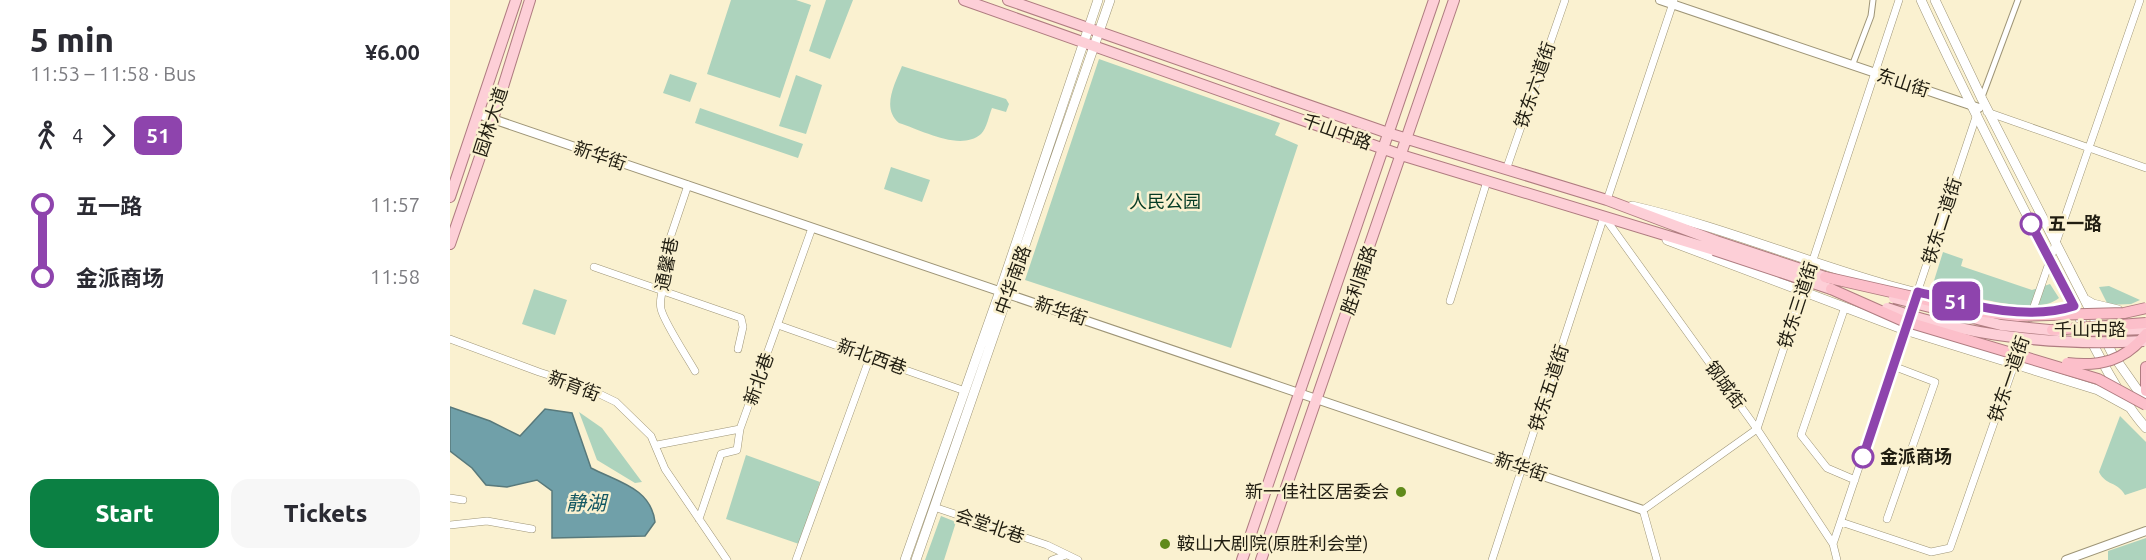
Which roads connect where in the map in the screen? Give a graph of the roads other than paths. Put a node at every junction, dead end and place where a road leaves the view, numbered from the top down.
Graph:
1 (516, 0) edge
2 (530, 0) edge
3 (964, 0) edge
4 (1008, 0) edge
5 (1098, 0) edge
6 (1110, 0) edge
7 (1434, 0) edge
8 (1454, 0) edge
9 (1565, 0) edge
10 (1660, 0) edge
11 (1873, 0) edge
12 (1899, 0) edge
13 (1921, 0) edge
14 (1935, 0) edge
15 (2018, 0) edge
16 (2140, 0) edge
17 (1674, 2) edge
18 (1093, 30) junction
19 (1089, 43) junction
20 (1852, 66) junction
21 (1874, 73) junction
22 (1979, 109) junction
23 (478, 114) junction
24 (493, 119) junction
25 (1388, 133) junction
26 (1406, 138) junction
27 (2088, 147) junction
28 (1383, 148) junction
29 (1401, 155) junction
30 (2146, 168) edge
31 (1506, 170) junction
32 (1487, 182) junction
33 (688, 186) junction
34 (450, 197) edge
35 (1606, 200) junction
36 (1604, 216) junction
37 (812, 228) junction
38 (450, 244) edge
39 (2056, 244) junction
40 (1715, 246) junction
41 (2050, 260) junction
42 (1811, 263) junction
43 (594, 267) dead end
44 (1825, 277) junction
45 (1831, 289) junction
46 (663, 291) junction
47 (1004, 292) junction
48 (1802, 292) junction
49 (1918, 292) junction
50 (2085, 299) junction
51 (1450, 301) dead end
52 (2146, 305) edge
53 (2074, 306) junction
54 (1845, 307) junction
55 (2032, 312) junction
56 (2146, 323) edge
57 (778, 325) junction
58 (1905, 330) junction
59 (2052, 330) junction
60 (2146, 331) edge
61 (450, 339) edge
62 (2146, 341) edge
63 (738, 349) dead end
64 (870, 357) junction
65 (2037, 359) junction
66 (2016, 363) junction
67 (1893, 366) junction
68 (2146, 367) edge
69 (695, 371) dead end
70 (965, 391) junction
71 (2146, 391) edge
72 (1299, 393) junction
73 (1318, 400) junction
74 (2146, 404) edge
75 (2129, 407) junction
76 (2146, 428) edge
77 (740, 429) junction
78 (1757, 429) junction
79 (657, 445) junction
80 (1523, 468) junction
81 (1855, 480) junction
82 (450, 498) edge
83 (463, 500) dead end
84 (934, 507) junction
85 (1643, 510) junction
86 (699, 519) junction
87 (1887, 519) dead end
88 (1841, 522) junction
89 (450, 525) edge
90 (532, 530) dead end
91 (2146, 531) edge
92 (1833, 544) junction
93 (1066, 555) junction
94 (728, 560) edge
95 (796, 560) edge
96 (905, 560) edge
97 (916, 560) edge
98 (1052, 560) edge
99 (1078, 560) edge
100 (1242, 560) edge
101 (1261, 560) edge
102 (1492, 560) edge
103 (1657, 560) edge
104 (1837, 560) edge
105 (2066, 560) edge

1 - 23 main road, 园林大道
2 - 24 main road, 园林大道
3 - 19 main road, 千山中路
4 - 18 main road, 千山中路
5 - 18 main road
6 - 18 main road
7 - 25 main road, 胜利南路
8 - 26 main road, 胜利南路
9 - 31 street, 铁东六道街
10 - 17 street, 东山街
11 - 20 street
12 - 21 street, 铁东三道街
13 - 22 main road
14 - 22 main road
15 - 22 street, 铁东二道街
16 - 27 street, 铁东一道街
17 - 20 street, 东山街
17 - 35 street
18 - 19 main road
18 - 25 main road, 千山中路
19 - 28 main road, 千山中路
19 - 47 main road
20 - 21 street, 东山街
21 - 22 street, 东山街
21 - 42 street, 铁东三道街
22 - 27 street, 东山街
22 - 39 main road
22 - 41 main road
22 - 49 street, 铁东二道街
23 - 24 street, 新华街
23 - 34 main road, 园林大道
24 - 33 street, 新华街
24 - 38 main road, 园林大道
25 - 26 main road, 千山中路
25 - 28 main road, 胜利南路
26 - 29 main road, 胜利南路
26 - 31 main road, 千山中路
27 - 30 street, 东山街
27 - 39 street, 铁东一道街
28 - 29 main road, 千山中路
28 - 72 main road, 胜利南路
29 - 32 main road, 千山中路
29 - 73 main road, 胜利南路
31 - 35 main road, 千山中路
32 - 36 main road, 千山中路
32 - 51 street
33 - 37 street, 新华街
33 - 46 street, 通馨巷
35 - 40 main road, 千山中路
35 - 42 main road
36 - 40 main road, 千山中路
36 - 48 main road
36 - 78 street, 钢城街
36 - 80 street, 铁东五道街
37 - 47 street, 新华街
37 - 57 street, 新北巷
39 - 41 street, 铁东一道街
39 - 50 main road
40 - 44 main road, 千山中路, bridge
40 - 45 main road, 千山中路, bridge
41 - 53 main road
41 - 55 street, 铁东一道街
42 - 48 street, 铁东三道街
42 - 49 main road
43 - 46 street
44 - 52 highway, bridge
44 - 59 main road, 千山中路, bridge
45 - 62 main road, 千山中路, bridge
45 - 65 highway, bridge
46 - 63 street
46 - 69 street, 通馨巷
47 - 70 main road
47 - 72 street, 新华街
47 - 84 main road, 中华南路
48 - 54 main road
48 - 78 street, 铁东三道街
49 - 55 main road
49 - 58 street, 铁东二道街
50 - 52 main road
50 - 74 main road
53 - 55 main road
53 - 75 main road
54 - 58 main road
54 - 81 street
55 - 66 street, 铁东一道街
56 - 59 highway, bridge
57 - 64 street, 新北西巷
57 - 77 street, 新北巷
58 - 66 main road
58 - 67 street, 铁东二道街
59 - 60 main road, 千山中路, bridge
60 - 65 highway, bridge
61 - 79 street, 新育街
64 - 70 street, 新北西巷
64 - 95 street
65 - 74 highway, bridge
66 - 75 main road
66 - 88 street, 铁东一道街
67 - 81 street, 铁东二道街
67 - 87 street
68 - 71 highway
70 - 96 main road
72 - 73 street, 新华街
72 - 100 main road, 胜利南路
73 - 80 street, 新华街
73 - 101 main road, 胜利南路
75 - 76 main road
77 - 79 street
77 - 86 street, 新北巷
78 - 85 street
78 - 92 street, 钢城街
79 - 86 street, 新育街
80 - 85 street, 新华街
80 - 102 street, 铁东五道街
81 - 88 street, 铁东二道街
82 - 83 street
84 - 93 street, 会堂北巷
84 - 97 main road, 中华南路
85 - 103 street
86 - 94 street, 新育街
88 - 92 street, 铁东二道街
89 - 90 street
91 - 105 street
92 - 104 street, 钢城街
93 - 98 street
93 - 99 street, 会堂北巷

